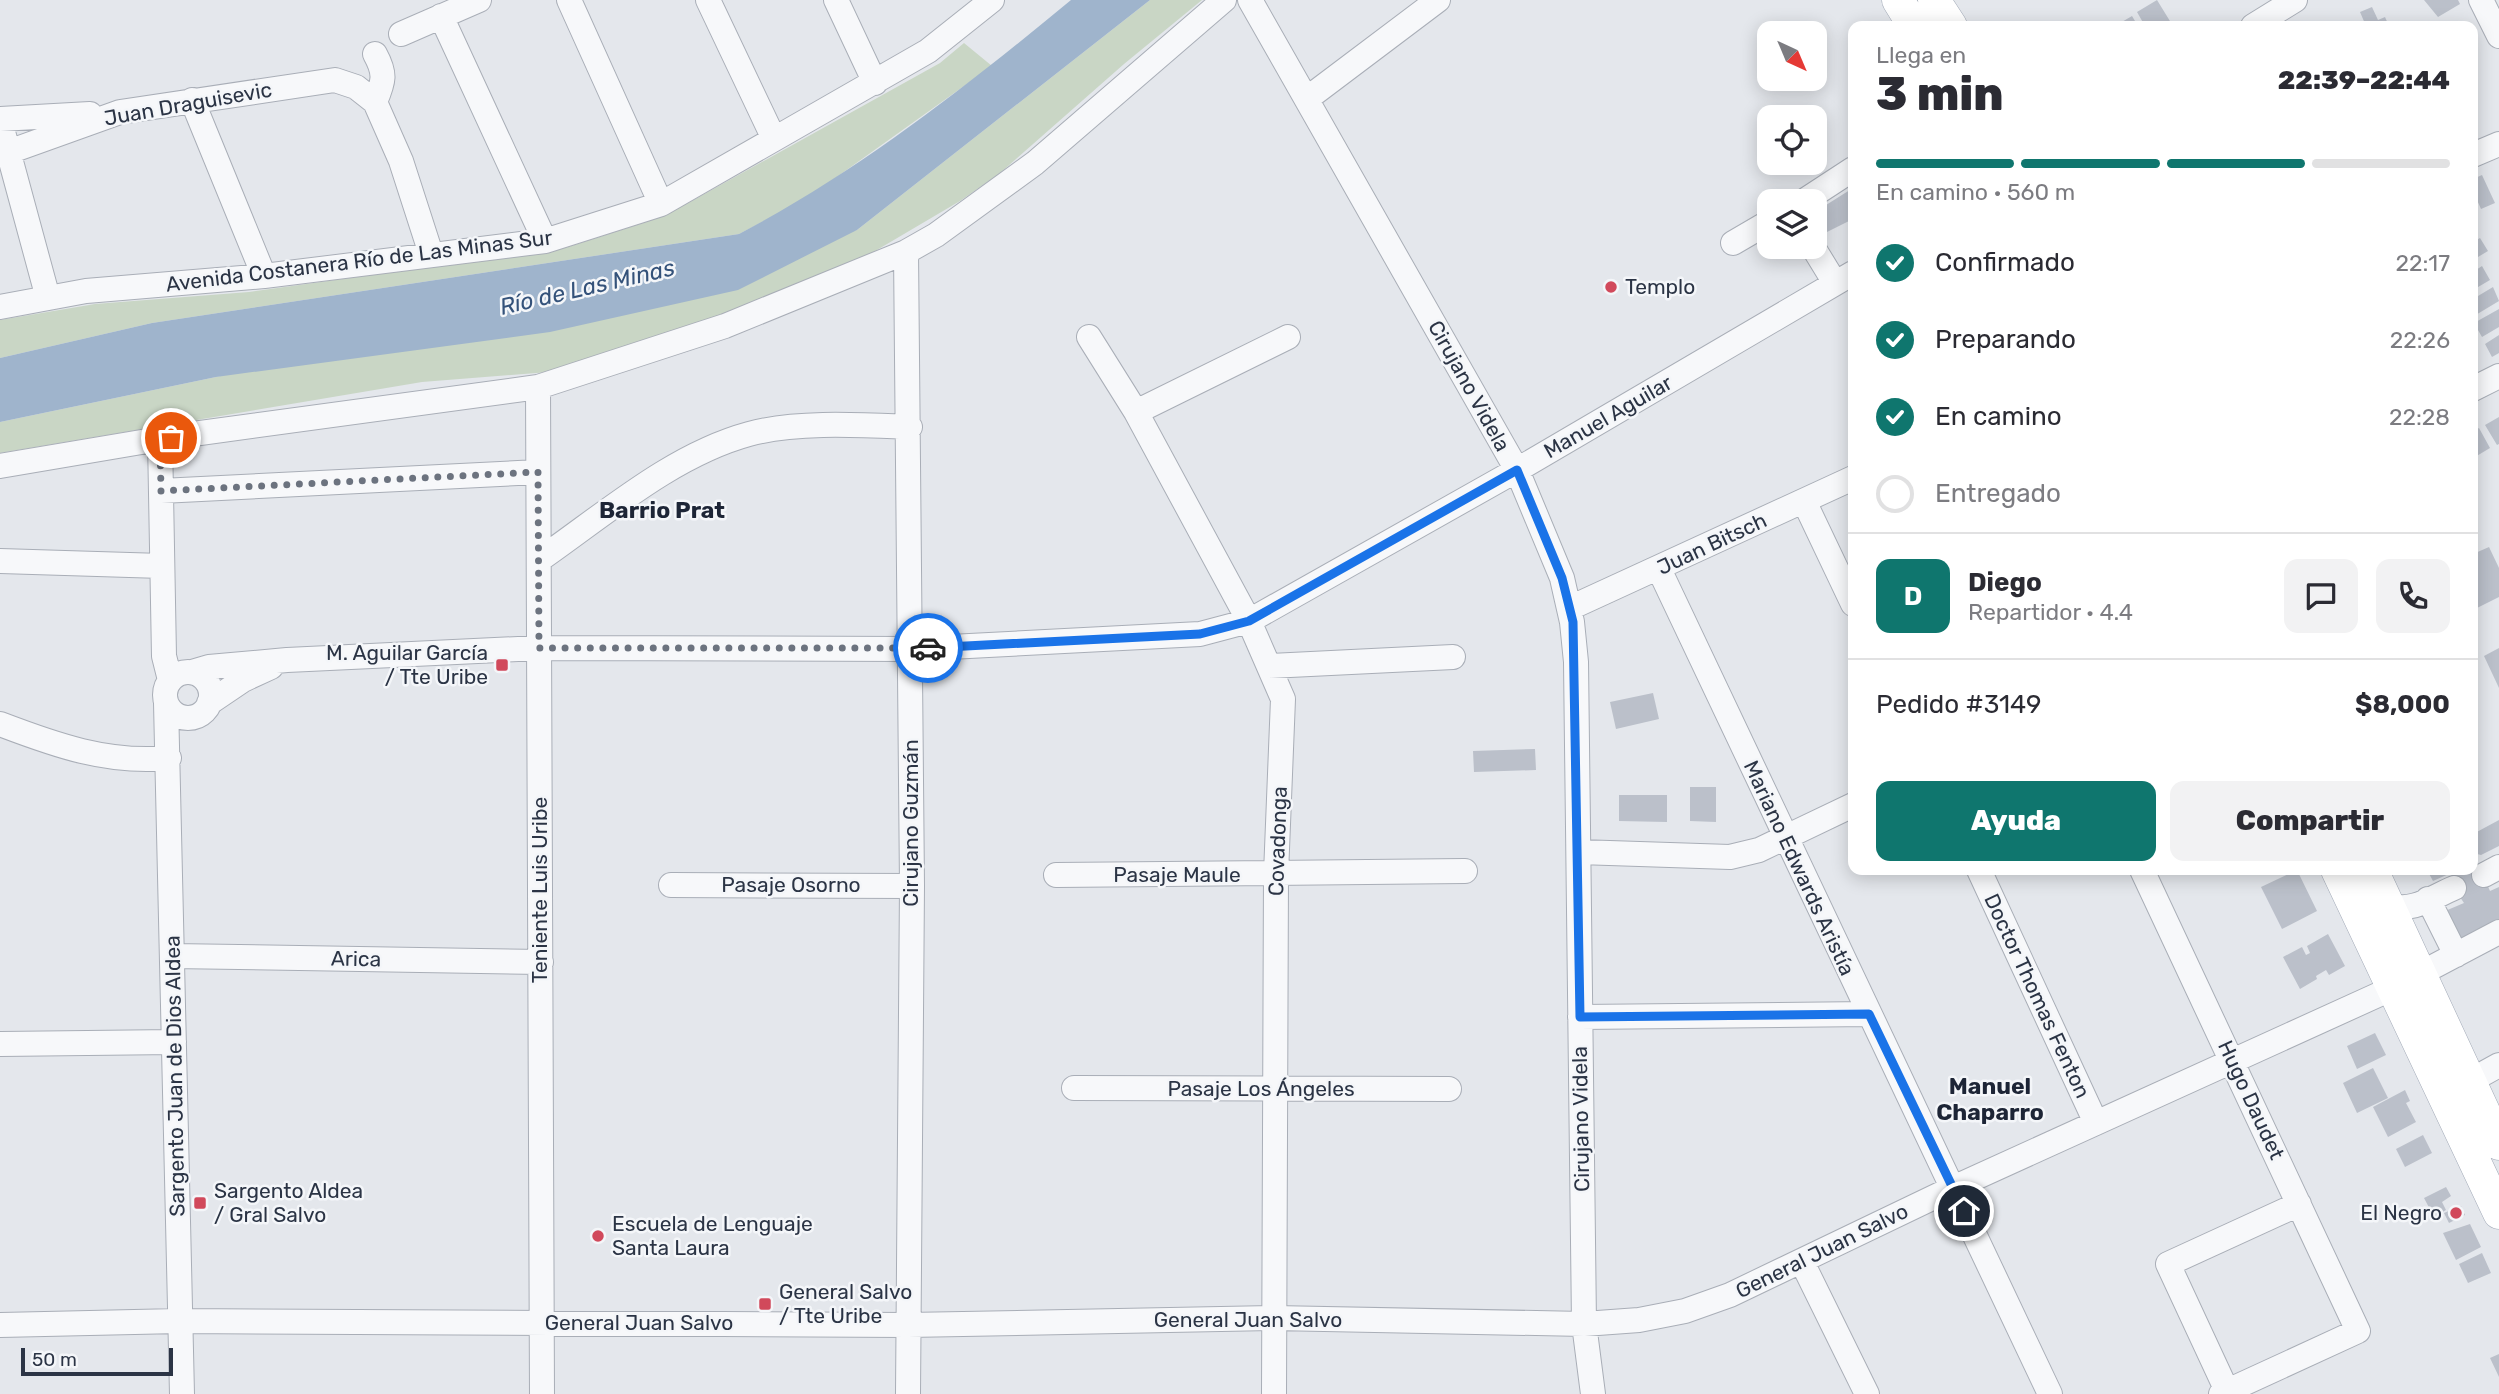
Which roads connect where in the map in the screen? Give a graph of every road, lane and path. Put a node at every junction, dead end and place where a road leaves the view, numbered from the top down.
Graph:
1 (479, 0) edge
2 (569, 0) edge
3 (708, 0) edge
4 (836, 0) edge
5 (992, 0) edge
6 (1224, 0) edge
7 (1250, 0) edge
8 (1438, 0) edge
9 (1898, 0) edge
10 (1934, 0) edge
11 (2295, 0) edge
12 (2481, 0) edge
13 (441, 16) junction
14 (1911, 21) edge
15 (1948, 21) edge
16 (2261, 21) edge
17 (401, 34) dead end
18 (2499, 36) edge
19 (376, 54) dead end
20 (875, 83) junction
21 (1307, 99) junction
22 (192, 100) junction
23 (375, 102) junction
24 (120, 112) junction
25 (0, 120) edge
26 (774, 139) junction
27 (2499, 144) edge
28 (4, 153) edge
29 (2478, 153) edge
30 (1848, 172) edge
31 (1822, 189) edge
32 (661, 204) junction
33 (1757, 229) edge
34 (545, 241) junction
35 (1733, 243) dead end
36 (906, 252) junction
37 (431, 254) junction
38 (1825, 259) edge
39 (264, 276) junction
40 (1844, 278) edge
41 (48, 298) junction
42 (0, 307) edge
43 (1089, 337) dead end
44 (1288, 337) dead end
45 (2499, 376) edge
46 (2478, 386) edge
47 (538, 387) junction
48 (1136, 412) junction
49 (909, 427) junction
50 (160, 439) junction
51 (0, 466) edge
52 (1517, 470) junction
53 (538, 472) junction
54 (1848, 480) edge
55 (161, 491) junction
56 (1804, 501) junction
57 (539, 560) junction
58 (0, 561) edge
59 (162, 566) junction
60 (1659, 569) junction
61 (1848, 593) edge
62 (1570, 608) junction
63 (1249, 621) junction
64 (539, 648) junction
65 (911, 649) junction
66 (1453, 657) dead end
67 (287, 660) junction
68 (1269, 666) junction
69 (176, 685) junction
70 (204, 709) junction
71 (0, 724) edge
72 (169, 758) junction
73 (1848, 806) edge
74 (1784, 837) junction
75 (1578, 852) junction
76 (1465, 871) dead end
77 (1276, 874) junction
78 (1056, 875) dead end
79 (1981, 875) edge
80 (2144, 875) edge
81 (2339, 875) edge
82 (2374, 875) edge
83 (671, 885) dead end
84 (912, 886) junction
85 (2455, 888) dead end
86 (2428, 899) junction
87 (2389, 905) junction
88 (2499, 932) edge
89 (2456, 955) junction
90 (172, 956) junction
91 (541, 962) junction
92 (2421, 974) junction
93 (2393, 988) junction
94 (1869, 1014) junction
95 (1580, 1017) junction
96 (174, 1042) junction
97 (0, 1044) edge
98 (2233, 1060) junction
99 (2499, 1065) edge
100 (2470, 1080) junction
101 (1074, 1088) dead end
102 (1275, 1089) junction
103 (1449, 1089) dead end
104 (2096, 1123) junction
105 (2499, 1144) edge
106 (1953, 1188) junction
107 (2299, 1203) junction
108 (2499, 1213) edge
109 (1802, 1262) junction
110 (1275, 1318) junction
111 (179, 1321) junction
112 (542, 1322) junction
113 (1584, 1324) junction
114 (0, 1325) edge
115 (908, 1325) junction
116 (2224, 1393) edge
117 (182, 1394) edge
118 (542, 1394) edge
119 (908, 1394) edge
120 (1274, 1394) edge
121 (1593, 1394) edge
122 (1867, 1394) edge
123 (2050, 1394) edge

1 - 13 street
2 - 32 street
3 - 26 street
4 - 20 street
5 - 20 street, Avenida Costanera Río de Las Minas Sur
6 - 36 street
7 - 21 street, Cirujano Videla
8 - 21 street
9 - 14 main road
10 - 15 main road
11 - 16 street
12 - 18 street
13 - 17 street
13 - 34 street
19 - 23 street
20 - 26 street, Avenida Costanera Río de Las Minas Sur
21 - 52 street, Cirujano Videla
22 - 23 street, Juan Draguisevic
22 - 24 street, Juan Draguisevic
22 - 39 street
23 - 37 street
24 - 25 street
24 - 28 street, Juan Draguisevic
25 - 28 street
26 - 32 street, Avenida Costanera Río de Las Minas Sur
27 - 29 street
28 - 41 street
30 - 31 street
32 - 34 street, Avenida Costanera Río de Las Minas Sur
33 - 35 street
34 - 37 street, Avenida Costanera Río de Las Minas Sur
36 - 47 street
36 - 49 street, Cirujano Guzmán
37 - 39 street, Avenida Costanera Río de Las Minas Sur
38 - 40 street
39 - 41 street, Avenida Costanera Río de Las Minas Sur
40 - 52 street, Manuel Aguilar
41 - 42 street, Avenida Costanera Río de Las Minas Sur
43 - 48 street, Covadonga
44 - 48 street
45 - 46 street
47 - 50 street
47 - 53 street, Teniente Luis Uribe
48 - 63 street, Covadonga
49 - 57 street
49 - 65 street, Cirujano Guzmán
50 - 51 street
50 - 55 street, Sargento Juan de Dios Aldea
52 - 62 street, Cirujano Videla
52 - 63 street, Manuel Aguilar
53 - 55 street
53 - 57 street, Teniente Luis Uribe
54 - 56 street, Juan Bitsch
55 - 59 street, Sargento Juan de Dios Aldea
56 - 60 street, Juan Bitsch
56 - 61 street
57 - 64 street, Teniente Luis Uribe
58 - 59 street
59 - 69 street, Sargento Juan de Dios Aldea
60 - 62 street, Juan Bitsch
60 - 74 street, Mariano Edwards Aristía
62 - 75 street, Cirujano Videla
63 - 65 street, Manuel Aguilar
63 - 68 street, Covadonga
64 - 65 street, Manuel Aguilar
64 - 67 street, Manuel Aguilar
64 - 91 street, Teniente Luis Uribe
65 - 84 street, Cirujano Guzmán
66 - 68 street
67 - 69 street, Manuel Aguilar
67 - 70 street, Manuel Aguilar
68 - 77 street, Covadonga
69 - 70 street
69 - 70 street
69 - 72 street, Sargento Juan de Dios Aldea
70 - 72 street
71 - 72 street
72 - 90 street, Sargento Juan de Dios Aldea
73 - 74 street
74 - 75 street
74 - 94 street, Mariano Edwards Aristía
75 - 95 street, Cirujano Videla
76 - 77 street, Pasaje Maule
77 - 78 street, Pasaje Maule
77 - 102 street, Covadonga
79 - 104 street, Doctor Thomas Fenton
80 - 98 street, Hugo Daudet
81 - 93 main road
82 - 87 main road
83 - 84 street, Pasaje Osorno
84 - 115 street, Cirujano Guzmán
85 - 86 street
86 - 87 street
86 - 89 street
87 - 92 main road
88 - 89 street, General Juan Salvo
89 - 92 street, General Juan Salvo
90 - 91 street, Arica
90 - 96 street, Sargento Juan de Dios Aldea
91 - 112 street, Teniente Luis Uribe
92 - 93 street, General Juan Salvo
92 - 100 main road
93 - 98 street, General Juan Salvo
93 - 108 main road
94 - 95 street
94 - 106 street, Mariano Edwards Aristía
95 - 113 street, Cirujano Videla
96 - 97 street
96 - 111 street, Sargento Juan de Dios Aldea
98 - 104 street, General Juan Salvo
98 - 107 street, Hugo Daudet
99 - 100 street
100 - 105 main road
101 - 102 street, Pasaje Los Ángeles
102 - 103 street, Pasaje Los Ángeles
102 - 110 street, Covadonga
104 - 106 street, General Juan Salvo
106 - 109 street, General Juan Salvo
106 - 123 street, Mariano Edwards Aristía
107 - 116 street
107 - 116 street, Hugo Daudet
109 - 113 street, General Juan Salvo
109 - 122 street
110 - 113 street, General Juan Salvo
110 - 115 street, General Juan Salvo
110 - 120 street, Covadonga
111 - 112 street, General Juan Salvo
111 - 114 street, General Juan Salvo
111 - 117 street, Sargento Juan de Dios Aldea
112 - 115 street, General Juan Salvo
112 - 118 street, Teniente Luis Uribe
113 - 121 street, Cirujano Videla
115 - 119 street, Cirujano Guzmán

